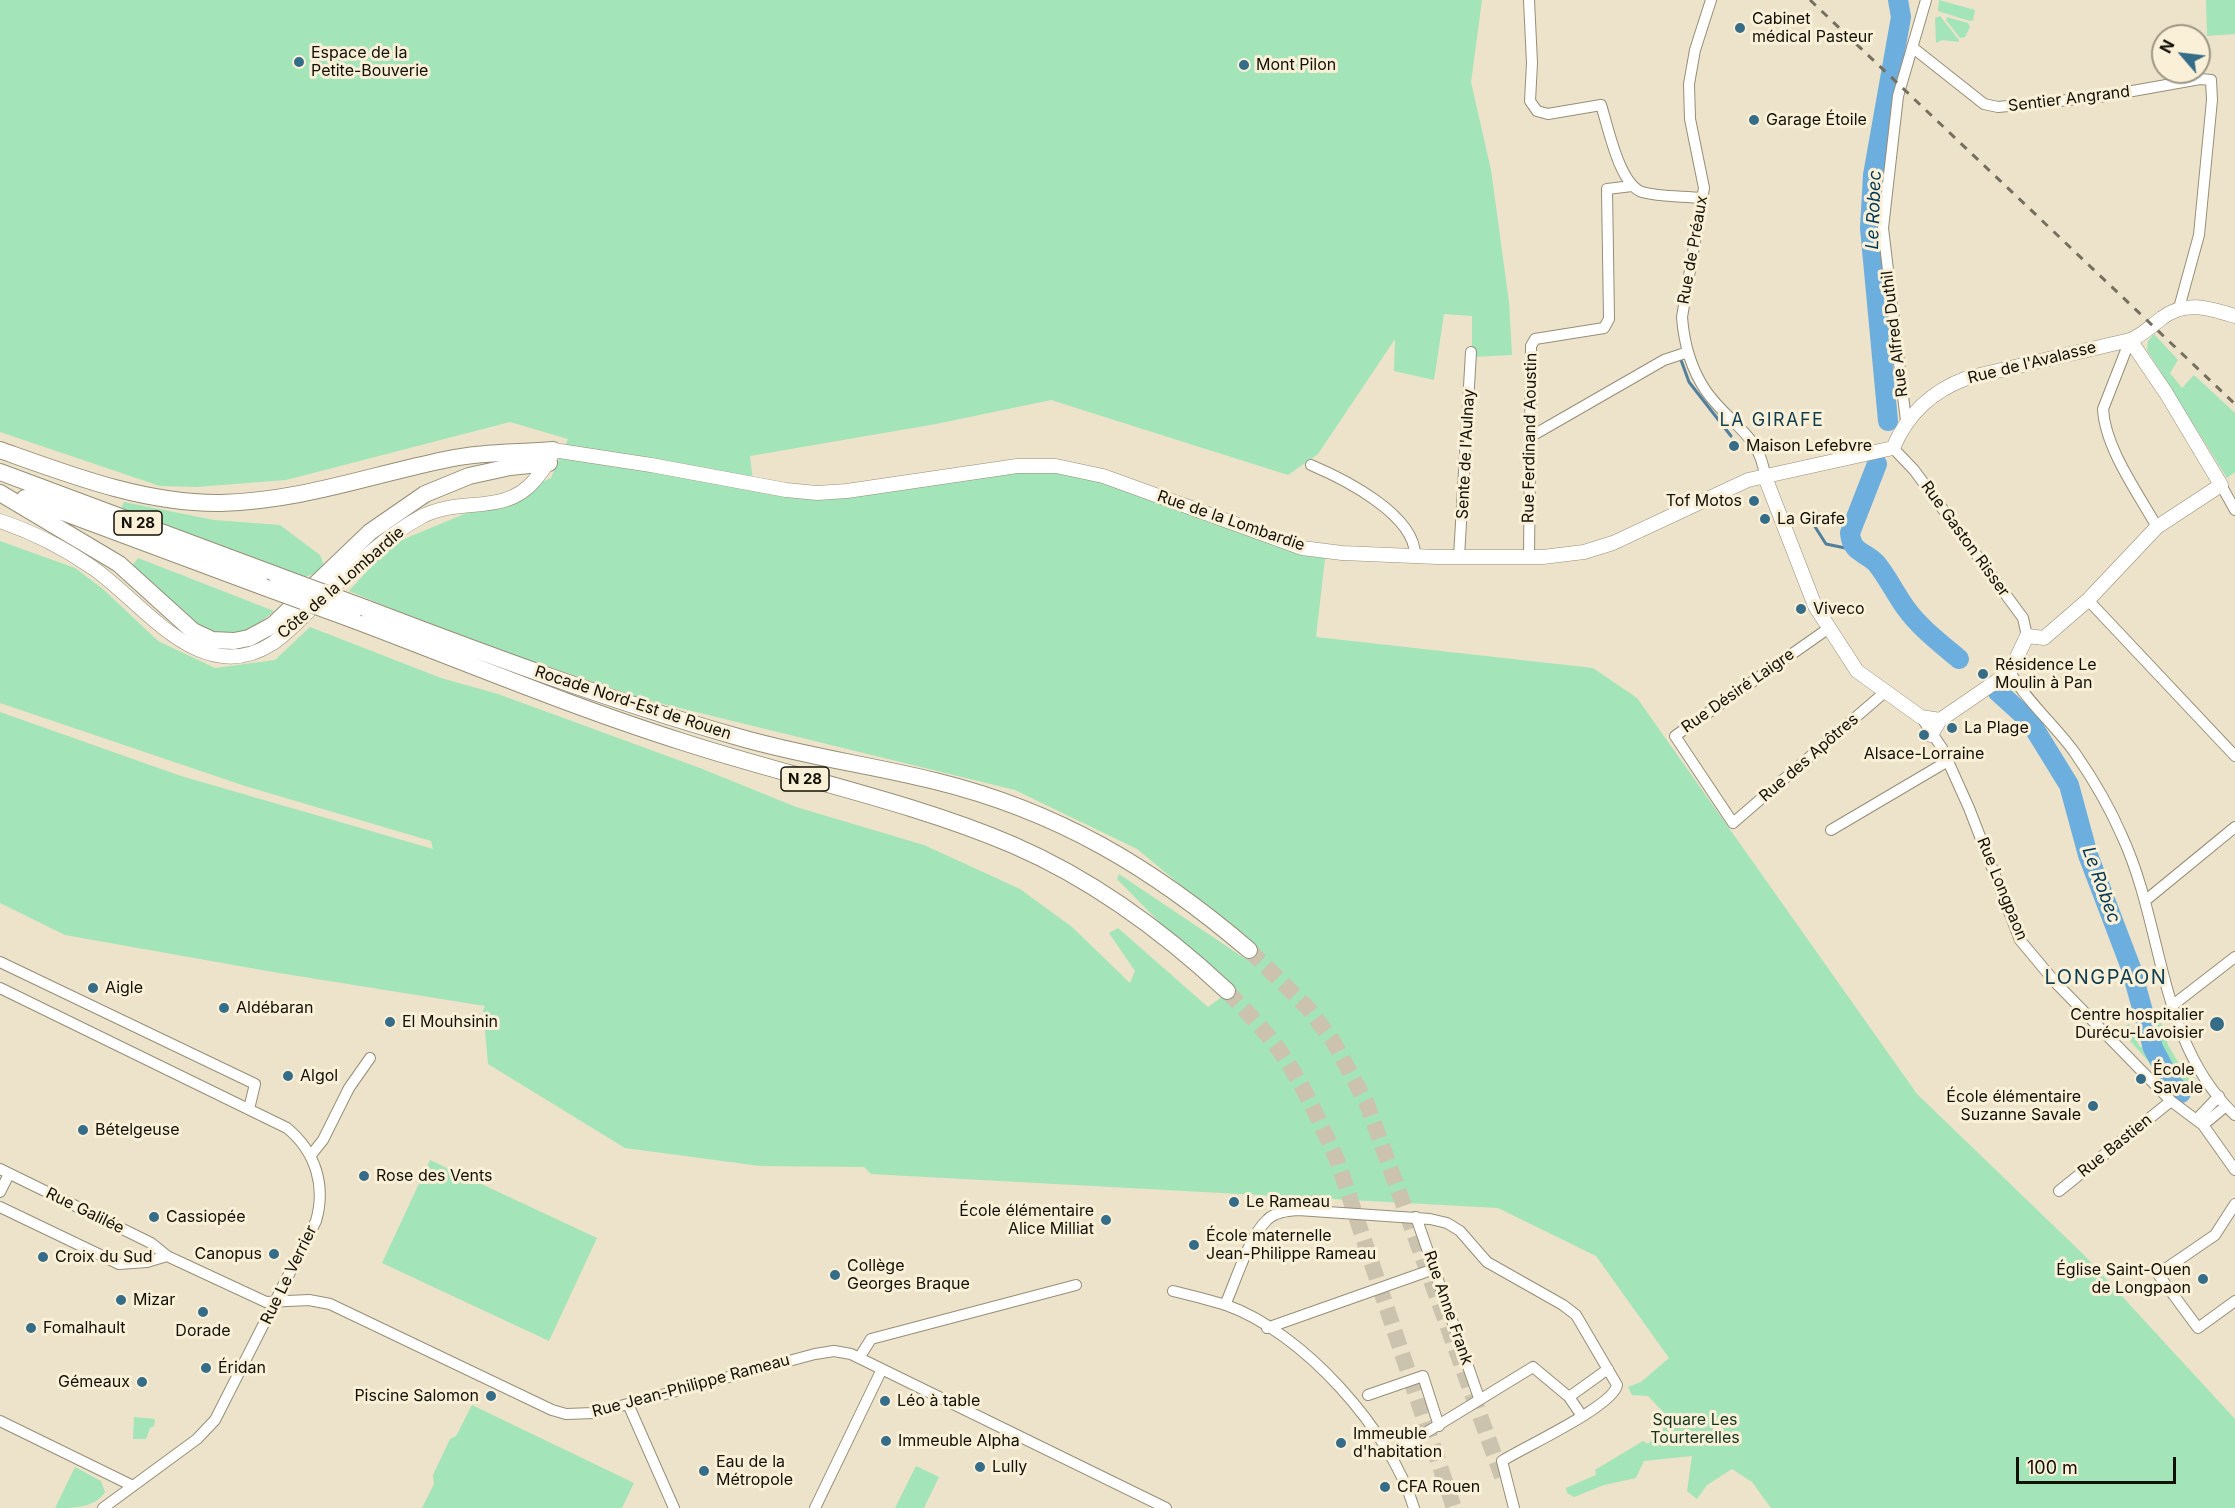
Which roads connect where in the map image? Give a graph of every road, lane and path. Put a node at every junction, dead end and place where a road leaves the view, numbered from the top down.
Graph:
1 (1529, 0) edge
2 (1712, 0) edge
3 (1926, 0) edge
4 (1912, 46) junction
5 (1632, 186) junction
6 (1702, 198) junction
7 (2179, 308) junction
8 (2235, 316) edge
9 (2130, 340) junction
10 (1471, 352) dead end
11 (1688, 352) junction
12 (1906, 421) junction
13 (1530, 437) junction
14 (1893, 448) junction
15 (0, 450) edge
16 (551, 457) junction
17 (1311, 465) dead end
18 (0, 472) edge
19 (1766, 477) junction
20 (2221, 485) junction
21 (0, 491) edge
22 (2235, 510) edge
23 (0, 521) edge
24 (2157, 527) junction
25 (1415, 556) junction
26 (1459, 557) junction
27 (1529, 557) junction
28 (2088, 600) junction
29 (359, 614) junction
30 (1829, 628) junction
31 (2027, 636) junction
32 (2010, 672) junction
33 (1885, 692) junction
34 (1921, 717) junction
35 (1940, 720) junction
36 (1931, 735) junction
37 (2235, 756) edge
38 (1948, 761) junction
39 (1733, 824) joint
40 (2235, 827) edge
41 (1831, 830) dead end
42 (2146, 900) junction
43 (1249, 950) tunnel mouth
44 (2235, 957) edge
45 (0, 962) edge
46 (0, 988) edge
47 (1227, 991) tunnel mouth
48 (2173, 1005) junction
49 (370, 1058) dead end
50 (2218, 1096) junction
51 (2171, 1101) junction
52 (2226, 1106) junction
53 (249, 1109) junction
54 (2235, 1115) edge
55 (2200, 1123) junction
56 (311, 1155) junction
57 (2235, 1170) edge
58 (4, 1172) edge
59 (2059, 1191) dead end
60 (0, 1192) edge
61 (2235, 1204) edge
62 (0, 1207) edge
63 (1416, 1217) junction
64 (167, 1256) junction
65 (1434, 1269) junction
66 (1076, 1285) dead end
67 (1173, 1291) dead end
68 (2235, 1301) edge
69 (275, 1303) junction
70 (1225, 1305) junction
71 (1267, 1328) junction
72 (859, 1358) junction
73 (882, 1369) junction
74 (1608, 1369) junction
75 (1368, 1395) dead end
76 (1569, 1397) junction
77 (1479, 1398) junction
78 (628, 1404) junction
79 (1582, 1416) junction
80 (0, 1421) edge
81 (1439, 1426) junction
82 (1391, 1454) junction
83 (133, 1486) junction
84 (103, 1508) edge
85 (674, 1508) edge
86 (815, 1508) edge
87 (1166, 1508) edge
88 (1414, 1508) edge
89 (1514, 1508) edge

1 - 5 street
2 - 6 street, Rue de Préaux
3 - 4 street, Rue Alfred Duthil
4 - 7 street, Sentier Angrand
4 - 12 street, Rue Alfred Duthil
5 - 6 street
5 - 13 street, Rue Ferdinand Aoustin
6 - 11 street, Rue de Préaux
7 - 8 main road
7 - 9 main road
9 - 12 main road, Rue de l'Avalasse
9 - 20 main road
9 - 24 street
10 - 26 street, Sente de l'Aulnay
11 - 13 street
11 - 19 street, Rue de Préaux
12 - 14 main road, Rue de l'Avalasse
13 - 27 street, Rue Ferdinand Aoustin
14 - 19 main road, Rue de la Lombardie
14 - 31 street, Rue Gaston Risser
15 - 16 highway
16 - 21 highway
16 - 23 main road, Côte de la Lombardie
16 - 25 main road, Rue de la Lombardie
17 - 25 street
18 - 29 highway, Rocade Nord-Est de Rouen / N 28, bridge
19 - 27 main road, Rue de la Lombardie
19 - 30 main road
20 - 22 street
20 - 24 main road
21 - 29 highway, Rocade Nord-Est de Rouen / N 28, bridge
24 - 28 main road
25 - 26 main road, Rue de la Lombardie
26 - 27 main road, Rue de la Lombardie
28 - 31 main road
28 - 37 street
29 - 43 highway, Rocade Nord-Est de Rouen / N 28
29 - 47 highway, Rocade Nord-Est de Rouen / N 28
30 - 33 main road
30 - 39 street, Rue Désiré Laigre
31 - 32 main road
32 - 35 main road
32 - 42 street
33 - 34 main road
33 - 39 street, Rue des Apôtres
34 - 35 main road
34 - 36 street, Rue Longpaon
35 - 36 main road
36 - 38 street, Rue Longpaon
38 - 41 street
38 - 51 street, Rue Longpaon
40 - 42 street
42 - 48 street
44 - 48 street
45 - 53 street
46 - 53 street, Rue Le Verrier
48 - 50 street
49 - 56 street
50 - 52 street
50 - 55 street
51 - 55 street, Rue Longpaon
51 - 59 street, Rue Bastien
52 - 54 street
52 - 55 street
53 - 56 street, Rue Le Verrier
55 - 57 street, Rue Longpaon
56 - 69 street, Rue Le Verrier
58 - 60 street
58 - 64 street, Rue Galilée
61 - 68 street
62 - 64 street, Rue Galilée
63 - 65 street, Rue Anne Frank
63 - 70 street
63 - 74 street
64 - 69 street, Rue Galilée
65 - 71 street
65 - 77 street, Rue Anne Frank
66 - 72 street
67 - 70 street
69 - 78 street, Rue Jean-Philippe Rameau
69 - 83 street, Rue Le Verrier
70 - 71 street
71 - 82 street
72 - 73 street, Rue Jean-Philippe Rameau
72 - 78 street, Rue Jean-Philippe Rameau
73 - 86 street
73 - 87 street, Rue Jean-Philippe Rameau
74 - 76 street
74 - 79 street
75 - 81 street
76 - 77 street
76 - 79 street
77 - 81 street
78 - 85 street
79 - 89 street
80 - 83 street
81 - 82 street
82 - 88 street
83 - 84 street, Rue Le Verrier

